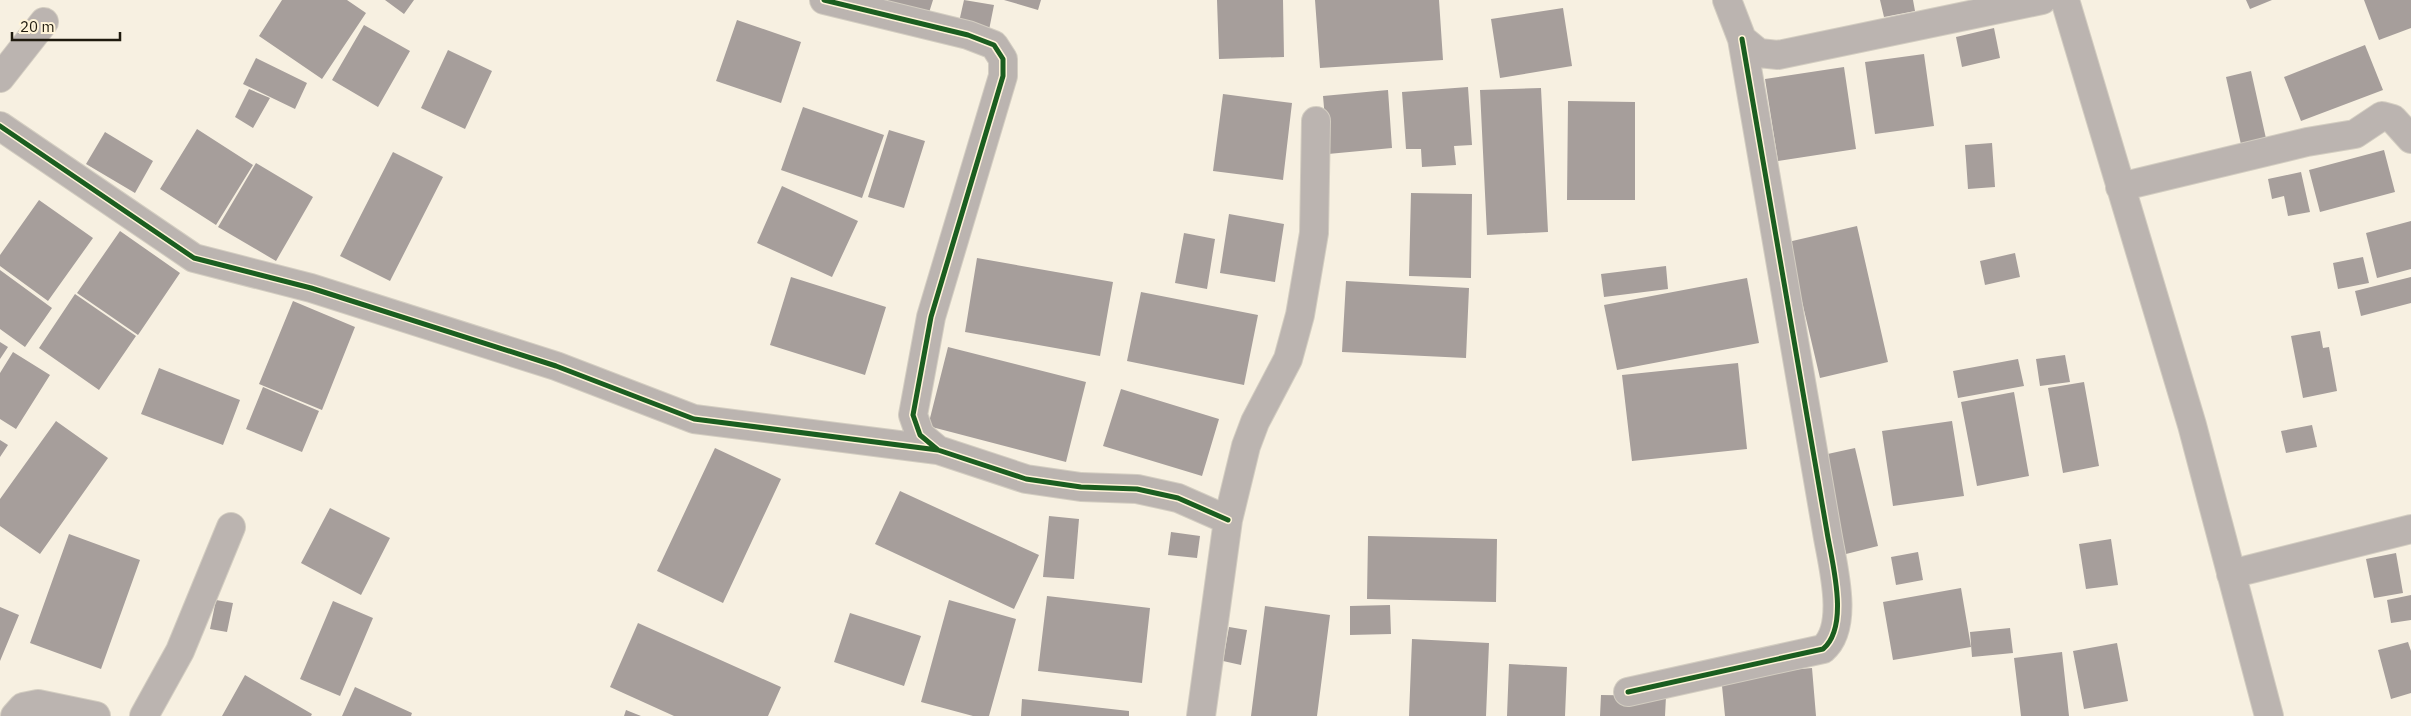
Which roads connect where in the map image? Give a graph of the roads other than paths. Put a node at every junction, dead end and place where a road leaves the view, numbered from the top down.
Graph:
1 (824, 0) edge
2 (1727, 0) edge
3 (2042, 0) edge
4 (2065, 0) edge
5 (44, 22) dead end
6 (1742, 39) junction
7 (0, 78) edge
8 (1316, 121) dead end
9 (0, 126) edge
10 (2411, 139) edge
11 (2120, 187) junction
12 (938, 450) junction
13 (1228, 520) junction
14 (232, 528) dead end
15 (2411, 529) edge
16 (2231, 574) junction
17 (1628, 692) dead end
18 (15, 716) edge
19 (96, 716) edge
20 (144, 716) edge
21 (1201, 716) edge
22 (2269, 716) edge

1 - 12 street
2 - 6 street
3 - 6 street
4 - 11 street
5 - 7 street
6 - 17 street
8 - 13 street
9 - 12 street
10 - 11 street
11 - 16 street
12 - 13 street
13 - 21 street
14 - 20 street
15 - 16 street
16 - 22 street
18 - 19 street

